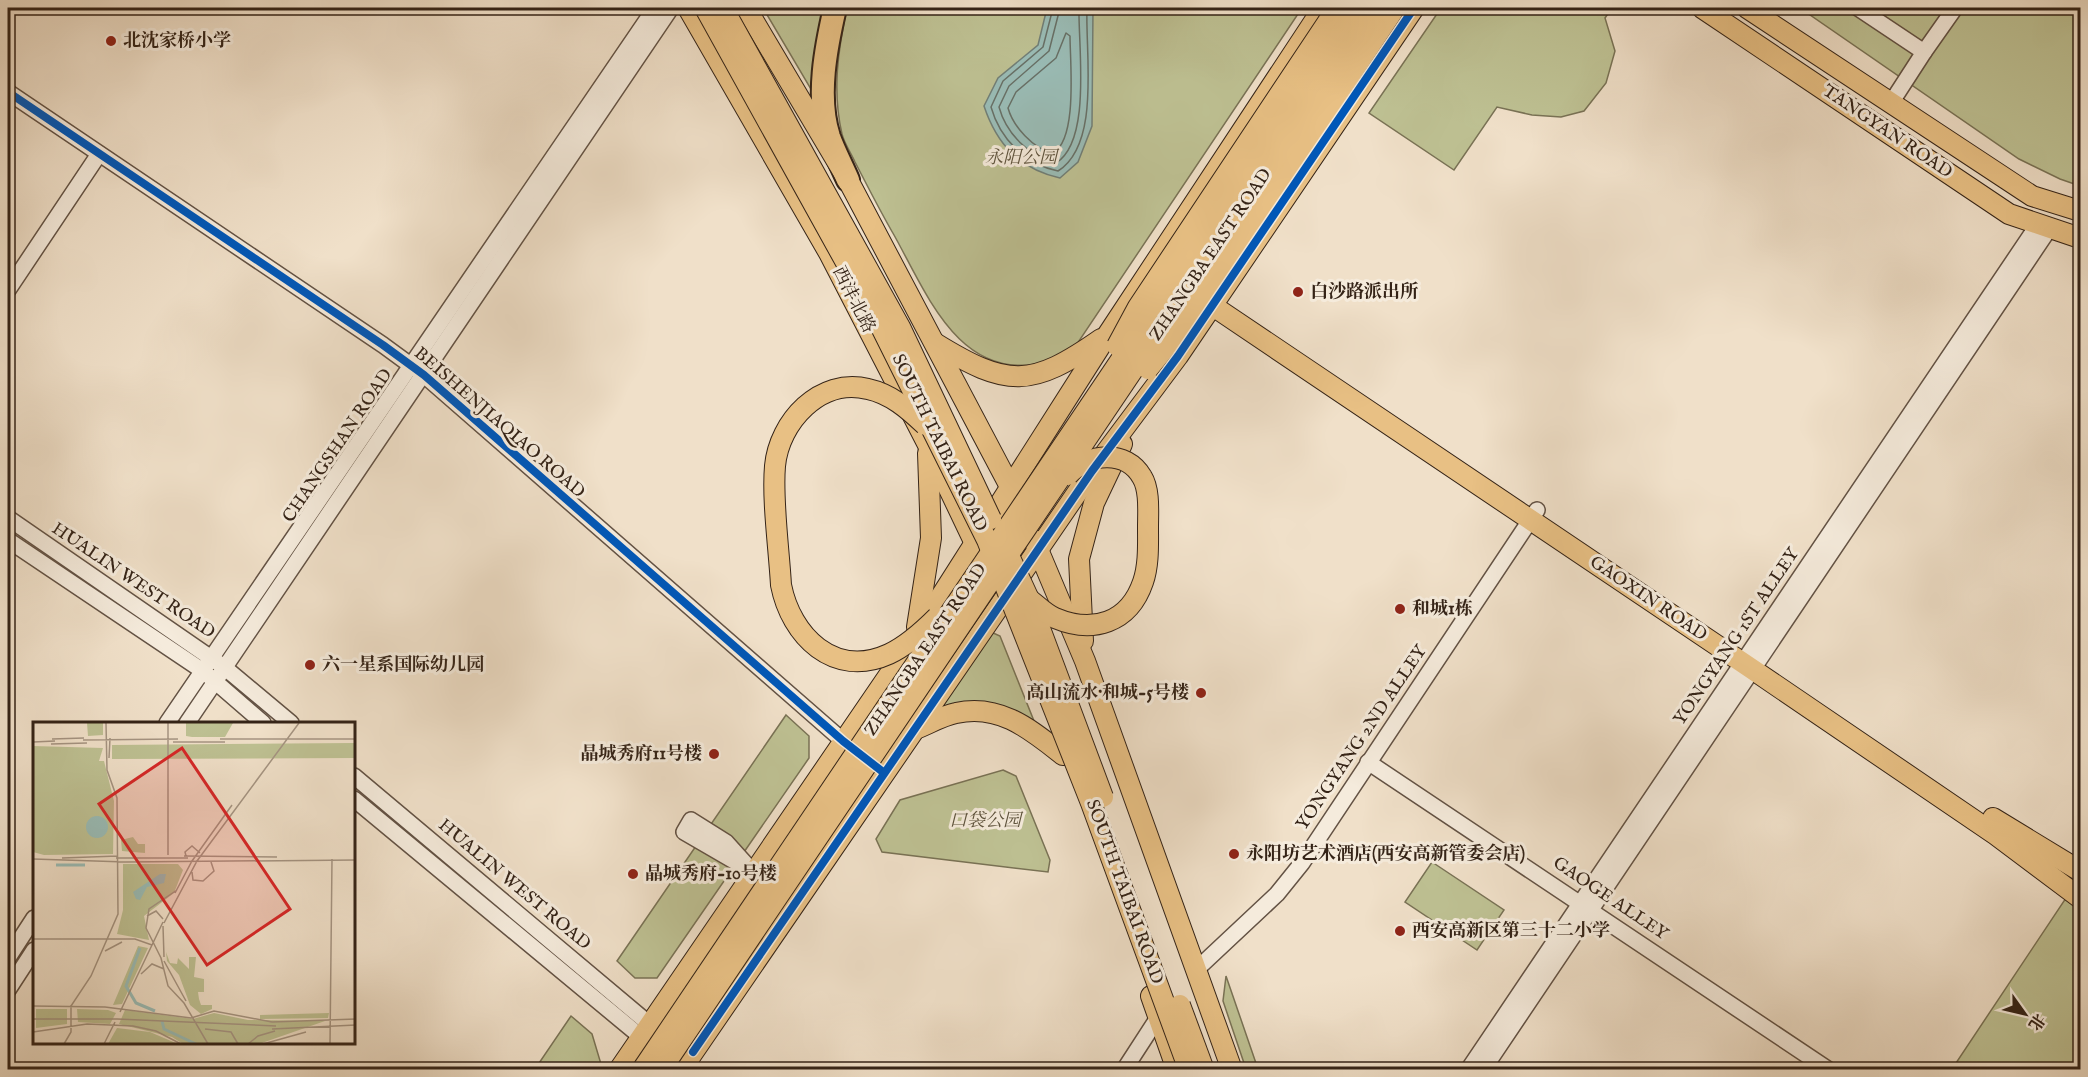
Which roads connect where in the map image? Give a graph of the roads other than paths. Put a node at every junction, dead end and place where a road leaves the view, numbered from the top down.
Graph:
1 (655, 8) edge
2 (671, 8) edge
3 (688, 8) edge
4 (705, 8) edge
5 (723, 8) edge
6 (746, 8) edge
7 (835, 8) edge
8 (1323, 8) edge
9 (1337, 8) edge
10 (1358, 8) edge
11 (1377, 8) edge
12 (1395, 8) edge
13 (1414, 8) edge
14 (1702, 8) edge
15 (1747, 8) edge
16 (1858, 8) edge
17 (1955, 8) edge
18 (1924, 52) junction
19 (8, 92) edge
20 (1891, 103) junction
21 (99, 154) junction
22 (848, 180) junction
23 (2080, 211) edge
24 (2043, 227) junction
25 (2080, 238) edge
26 (8, 290) edge
27 (1216, 301) junction
28 (1108, 334) junction
29 (934, 342) junction
30 (411, 365) junction
31 (424, 375) junction
32 (1139, 409) junction
33 (932, 440) junction
34 (1067, 455) junction
35 (1012, 488) junction
36 (1052, 491) junction
37 (1534, 515) junction
38 (8, 518) edge
39 (8, 540) edge
40 (975, 543) junction
41 (1038, 549) junction
42 (964, 589) junction
43 (1029, 599) junction
44 (1002, 602) junction
45 (915, 637) junction
46 (1085, 661) junction
47 (1750, 661) junction
48 (207, 664) junction
49 (224, 667) junction
50 (214, 683) junction
51 (168, 722) edge
52 (188, 722) edge
53 (262, 722) edge
54 (290, 722) edge
55 (913, 730) junction
56 (843, 741) junction
57 (1064, 755) junction
58 (1368, 762) junction
59 (883, 772) junction
60 (356, 778) edge
61 (356, 801) edge
62 (2080, 871) edge
63 (2080, 898) edge
64 (1586, 906) junction
65 (33, 920) edge
66 (33, 952) edge
67 (8, 958) edge
68 (1197, 969) junction
69 (8, 990) edge
70 (1159, 1016) junction
71 (644, 1030) junction
72 (618, 1070) edge
73 (642, 1070) edge
74 (661, 1070) edge
75 (681, 1070) edge
76 (1124, 1070) edge
77 (1177, 1070) edge
78 (1189, 1070) edge
79 (1204, 1070) edge
80 (1232, 1070) edge
81 (1468, 1070) edge
82 (1483, 1070) edge
83 (1829, 1070) edge

1 - 30 street, CHANGSHAN ROAD
2 - 31 street, CHANGSHAN ROAD
3 - 33 main road, 西沣北路
4 - 33 main road, SOUTH TAIBAI ROAD, bridge
5 - 43 main road, SOUTH TAIBAI ROAD, bridge
6 - 22 main road
7 - 22 highway
8 - 28 main road
9 - 34 main road, bridge
10 - 34 main road, ZHANGBA EAST ROAD, bridge
11 - 34 main road, ZHANGBA EAST ROAD, bridge
12 - 34 main road, bridge
13 - 27 main road
14 - 24 main road, TANGYAN ROAD
15 - 20 main road, TANGYAN ROAD
16 - 18 street
17 - 18 street
18 - 20 street
19 - 21 street, BEISHENJIAQIAO ROAD
20 - 23 main road, TANGYAN ROAD
21 - 26 street
21 - 30 street, BEISHENJIAQIAO ROAD
22 - 29 main road
24 - 25 main road, TANGYAN ROAD
24 - 47 street, YONGYANG 1ST ALLEY
27 - 32 main road
27 - 37 main road, GAOXIN ROAD
28 - 29 main road
28 - 35 main road
29 - 35 main road
30 - 31 street, BEISHENJIAQIAO ROAD
30 - 48 street, CHANGSHAN ROAD
31 - 49 street, CHANGSHAN ROAD
31 - 56 street, BEISHENJIAQIAO ROAD
32 - 41 main road
32 - 46 main road
33 - 40 main road, 西沣北路
33 - 42 main road, bridge
33 - 45 main road
33 - 78 main road, SOUTH TAIBAI ROAD, bridge
34 - 36 main road, ZHANGBA EAST ROAD, bridge
34 - 42 main road, ZHANGBA EAST ROAD, bridge
35 - 40 main road
35 - 41 main road
36 - 43 main road, bridge
36 - 74 main road, ZHANGBA EAST ROAD, bridge
37 - 47 main road, GAOXIN ROAD
37 - 58 street, YONGYANG 2ND ALLEY
38 - 48 street, HUALIN WEST ROAD
39 - 48 street, HUALIN WEST ROAD
40 - 44 main road, 西沣北路
40 - 45 main road
41 - 44 main road
41 - 46 main road
42 - 73 main road, ZHANGBA EAST ROAD, bridge
43 - 79 main road, SOUTH TAIBAI ROAD, bridge
44 - 55 main road
44 - 57 main road, SOUTH TAIBAI ROAD
45 - 56 main road
46 - 68 main road
47 - 62 main road, GAOXIN ROAD
47 - 63 main road, GAOXIN ROAD
47 - 64 street, YONGYANG 1ST ALLEY
48 - 49 street, HUALIN WEST ROAD
48 - 50 street, HUALIN WEST ROAD
48 - 51 street, CHANGSHAN ROAD
49 - 50 street, CHANGSHAN ROAD
49 - 54 street, HUALIN WEST ROAD
50 - 52 street, CHANGSHAN ROAD
50 - 53 street, HUALIN WEST ROAD
55 - 57 main road
55 - 59 main road
56 - 59 street, BEISHENJIAQIAO ROAD
56 - 71 main road
57 - 70 main road, SOUTH TAIBAI ROAD
58 - 64 street, GAOGE ALLEY
58 - 68 street, YONGYANG 2ND ALLEY
59 - 75 main road
60 - 71 street, HUALIN WEST ROAD
61 - 71 street, HUALIN WEST ROAD
64 - 81 street, YONGYANG 1ST ALLEY
64 - 82 street, YONGYANG 1ST ALLEY
64 - 83 street, GAOGE ALLEY
65 - 67 street
66 - 69 street
68 - 80 main road
70 - 76 street
70 - 77 main road, SOUTH TAIBAI ROAD
71 - 72 main road

